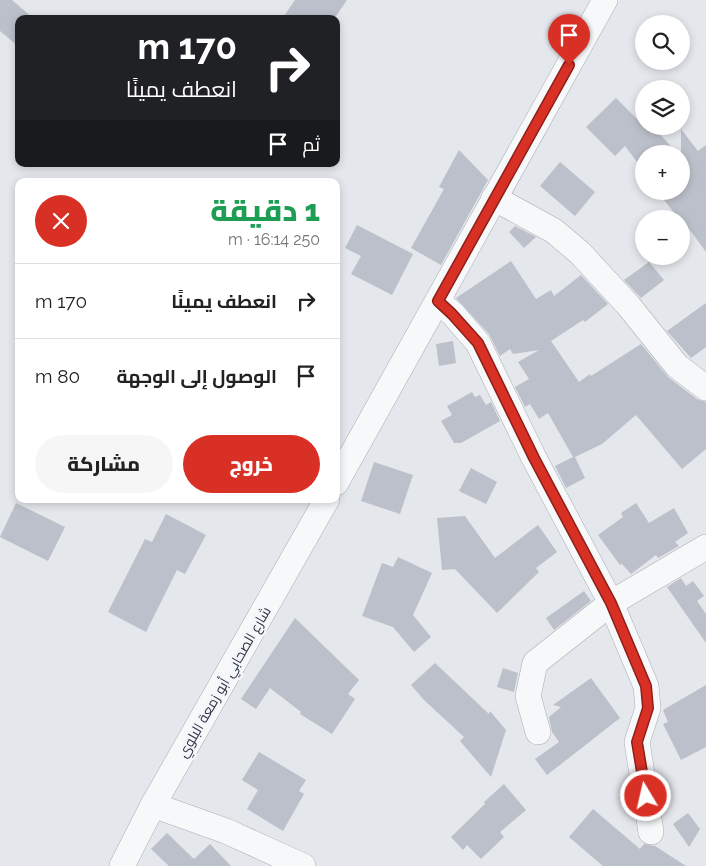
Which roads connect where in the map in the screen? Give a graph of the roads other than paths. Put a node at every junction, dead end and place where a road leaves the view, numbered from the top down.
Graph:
1 (605, 0) edge
2 (494, 198) junction
3 (438, 301) junction
4 (706, 388) edge
5 (340, 476) edge
6 (326, 503) edge
7 (706, 547) edge
8 (611, 603) junction
9 (538, 732) dead end
10 (153, 805) junction
11 (651, 832) dead end
12 (123, 866) edge
13 (303, 866) edge

1 - 2 street
2 - 3 street
2 - 4 street
3 - 5 street
3 - 8 street
6 - 10 street, شارع الصحابي أبو زمعة البلوي
7 - 8 street
8 - 9 street
8 - 11 street
10 - 12 street, شارع الصحابي أبو زمعة البلوي
10 - 13 street

